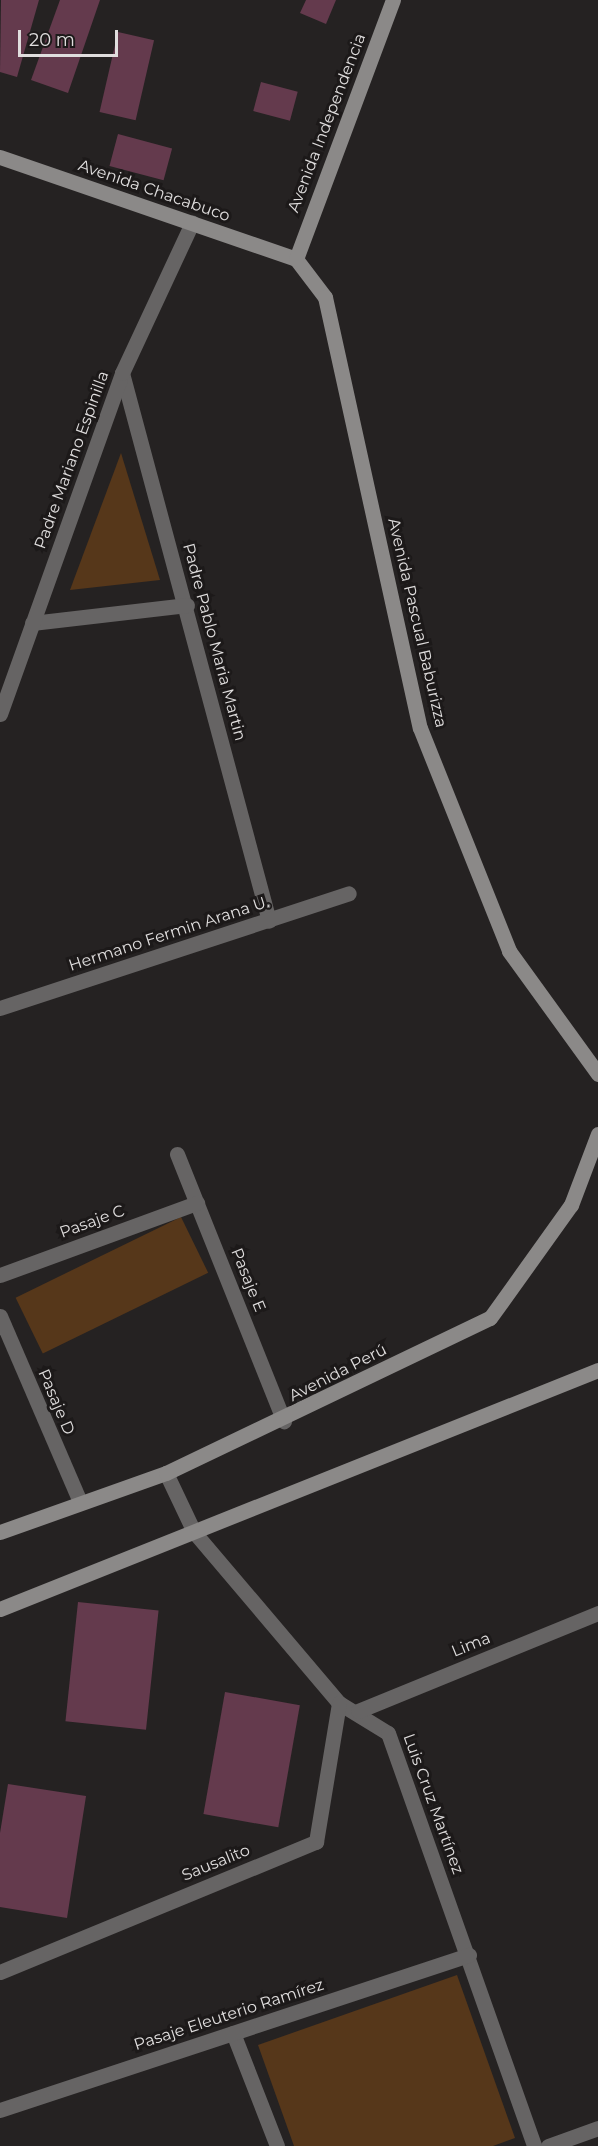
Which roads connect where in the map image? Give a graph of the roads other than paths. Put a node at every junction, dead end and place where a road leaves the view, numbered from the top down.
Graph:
1 (393, 0) edge
2 (0, 157) edge
3 (192, 223) junction
4 (296, 260) junction
5 (122, 373) junction
6 (187, 605) junction
7 (32, 622) junction
8 (0, 714) edge
9 (349, 893) dead end
10 (269, 921) junction
11 (0, 1008) edge
12 (598, 1074) edge
13 (598, 1134) edge
14 (177, 1154) dead end
15 (197, 1203) junction
16 (0, 1275) edge
17 (0, 1316) edge
18 (598, 1370) edge
19 (284, 1421) junction
20 (166, 1473) junction
21 (80, 1502) junction
22 (0, 1532) edge
23 (194, 1532) junction
24 (0, 1609) edge
25 (598, 1613) edge
26 (339, 1703) junction
27 (358, 1711) junction
28 (468, 1955) junction
29 (0, 1972) edge
30 (233, 2033) junction
31 (0, 2110) edge
32 (598, 2128) edge
33 (277, 2146) edge
34 (534, 2146) edge
35 (549, 2146) edge

1 - 4 main road, Avenida Independencia
2 - 3 main road, Avenida Chacabuco
3 - 4 main road, Avenida Chacabuco
3 - 5 street, Padre Mariano Espinilla
4 - 12 main road, Avenida Pascual Baburizza
5 - 6 street, Padre Pablo Maria Martin
5 - 7 street, Padre Mariano Espinilla
6 - 7 street
6 - 10 street, Padre Pablo Maria Martin
7 - 8 street, Padre Mariano Espinilla
9 - 10 street, Hermano Fermin Arana U.
10 - 11 street, Hermano Fermin Arana U.
13 - 19 main road, Avenida Perú
14 - 15 street, Pasaje E
15 - 16 street, Pasaje C
15 - 19 street, Pasaje E
17 - 21 street, Pasaje D
18 - 23 main road
19 - 20 main road, Avenida Perú
20 - 21 main road, Avenida Perú
20 - 23 street, Luis Cruz Martínez
21 - 22 main road, Avenida Perú
23 - 24 main road
23 - 26 street, Luis Cruz Martínez
25 - 27 street, Lima
26 - 27 street, Luis Cruz Martínez
26 - 29 street, Sausalito
27 - 28 street, Luis Cruz Martínez
28 - 30 street, Pasaje Eleuterio Ramírez
28 - 34 street, Luis Cruz Martínez
30 - 31 street, Pasaje Eleuterio Ramírez
30 - 33 street
32 - 35 street

